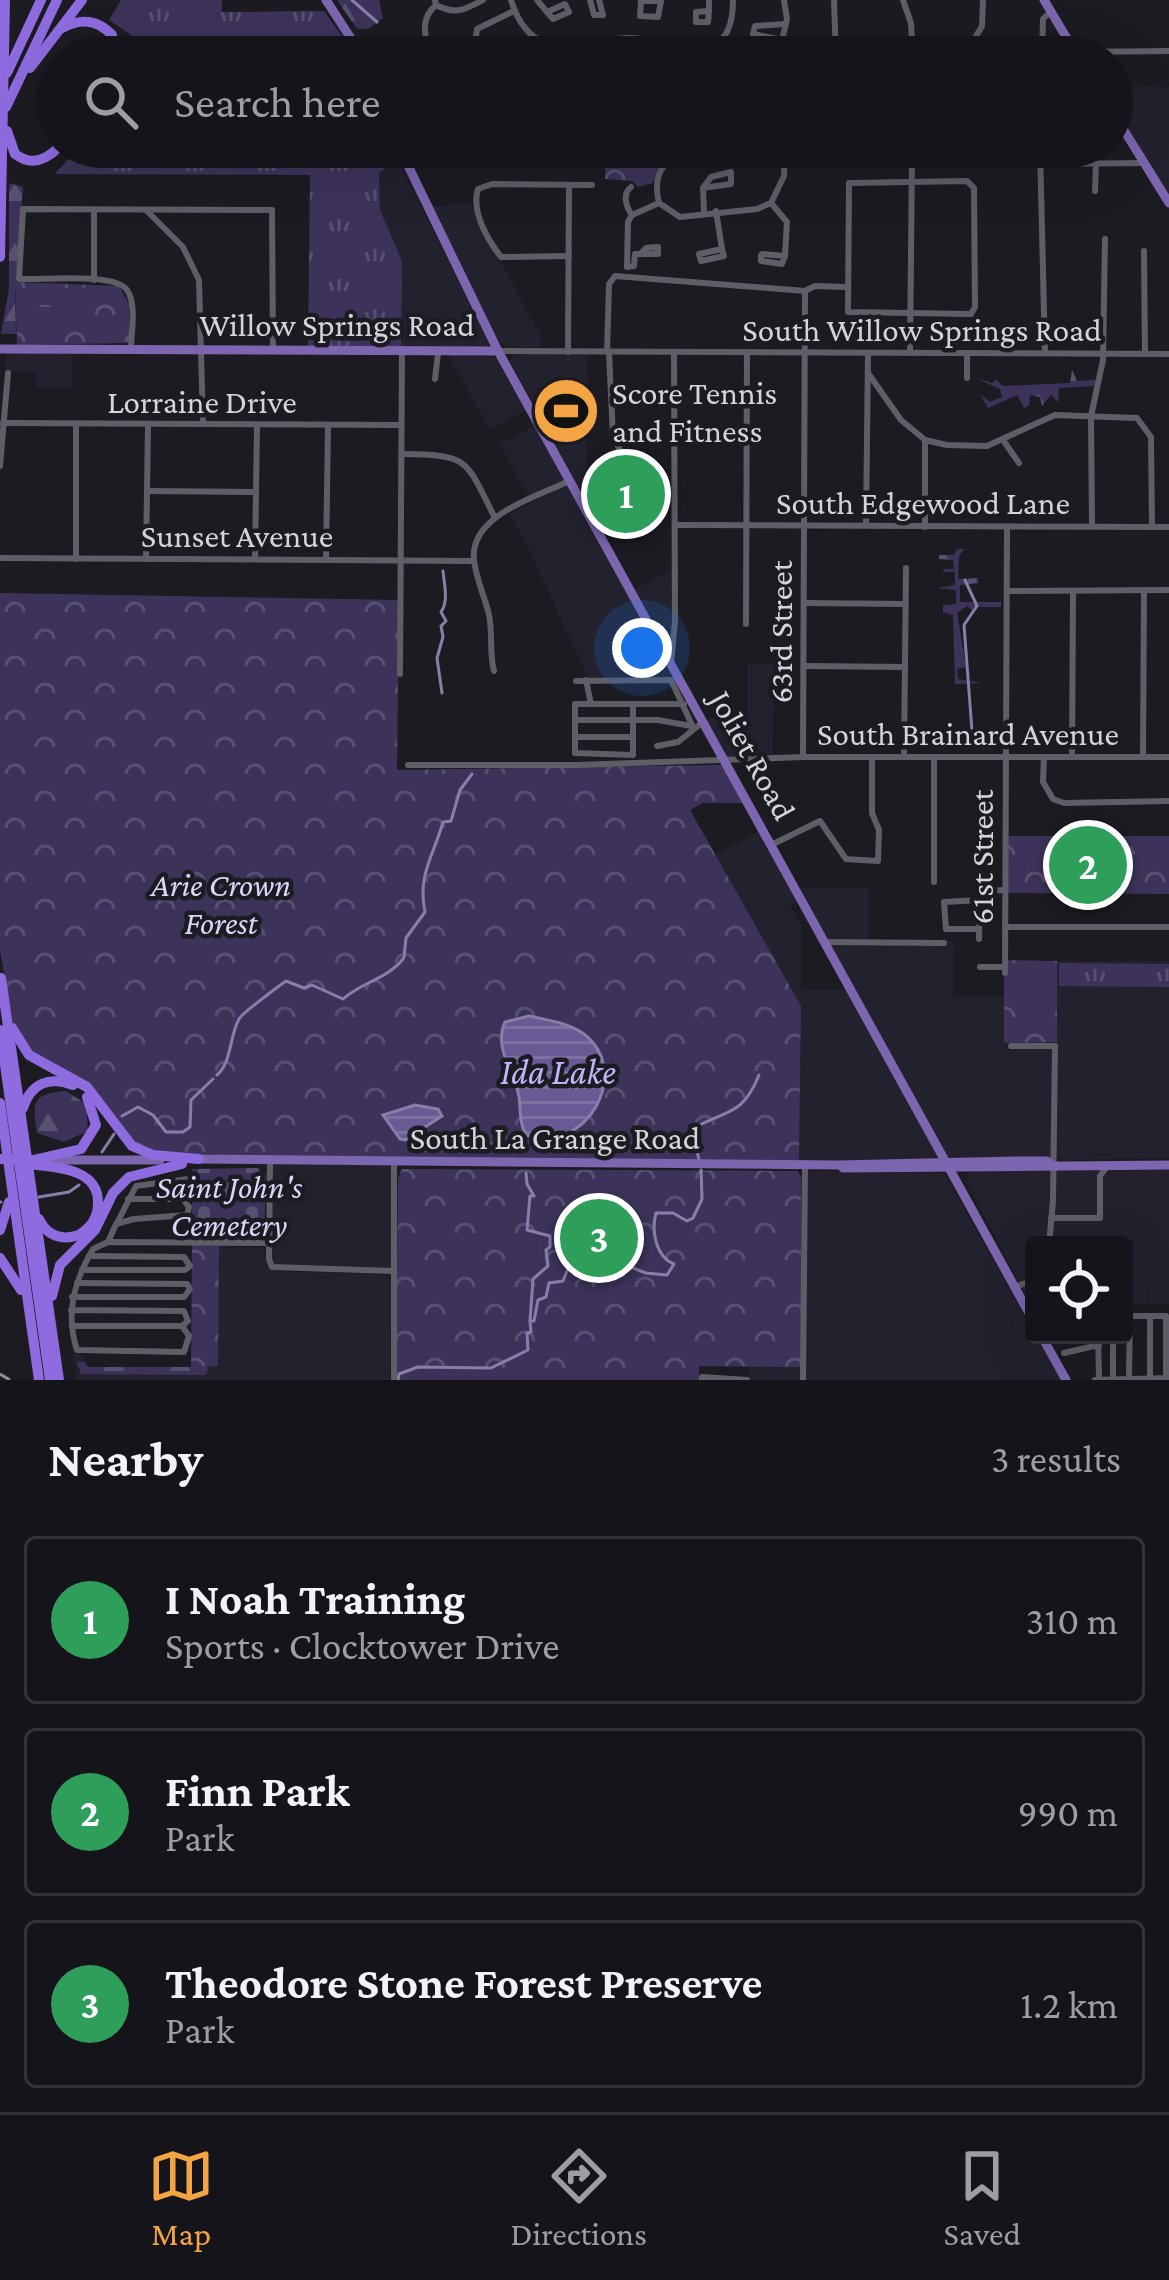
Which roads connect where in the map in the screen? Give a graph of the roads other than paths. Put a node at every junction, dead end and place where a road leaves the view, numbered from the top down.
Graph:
1 (5, 0) edge
2 (41, 0) edge
3 (57, 0) edge
4 (82, 0) edge
5 (326, 0) edge
6 (483, 0) edge
7 (511, 0) edge
8 (537, 0) edge
9 (709, 0) edge
10 (734, 0) edge
11 (784, 0) edge
12 (834, 0) edge
13 (903, 0) edge
14 (983, 0) edge
15 (1044, 0) edge
16 (436, 3) edge
17 (514, 11) junction
18 (709, 11) dead end
19 (547, 12) dead end
20 (1050, 12) junction
21 (786, 24) junction
22 (59, 30) junction
23 (38, 36) edge
24 (54, 36) edge
25 (112, 36) edge
26 (349, 36) edge
27 (425, 36) edge
28 (475, 36) edge
29 (537, 36) edge
30 (723, 36) edge
31 (763, 36) edge
32 (783, 36) edge
33 (835, 36) edge
34 (911, 36) edge
35 (976, 36) edge
36 (1043, 36) edge
37 (1065, 36) edge
38 (36, 39) edge
39 (1169, 51) edge
40 (1133, 53) edge
41 (36, 57) edge
42 (9, 89) edge
43 (0, 121) edge
44 (1133, 145) edge
45 (36, 161) edge
46 (1133, 163) edge
47 (1144, 163) junction
48 (408, 168) edge
49 (662, 168) edge
50 (784, 168) edge
51 (911, 168) edge
52 (1040, 168) edge
53 (1096, 168) edge
54 (911, 182) junction
55 (569, 185) junction
56 (592, 185) dead end
57 (631, 187) dead end
58 (703, 188) junction
59 (1095, 191) dead end
60 (1169, 202) edge
61 (659, 203) junction
62 (771, 203) junction
63 (94, 210) junction
64 (146, 210) junction
65 (716, 211) junction
66 (704, 212) junction
67 (632, 214) junction
68 (1105, 239) dead end
69 (722, 249) dead end
70 (1144, 251) dead end
71 (634, 253) dead end
72 (569, 256) junction
73 (785, 256) dead end
74 (0, 257) edge
75 (94, 280) junction
76 (846, 287) junction
77 (805, 291) junction
78 (910, 314) junction
79 (1, 349) edge
80 (131, 350) junction
81 (202, 350) junction
82 (273, 350) junction
83 (402, 351) junction
84 (438, 351) junction
85 (499, 351) junction
86 (568, 352) junction
87 (608, 352) junction
88 (674, 352) junction
89 (747, 352) junction
90 (806, 353) junction
91 (868, 353) junction
92 (910, 353) junction
93 (967, 353) junction
94 (1045, 353) junction
95 (1103, 353) junction
96 (1144, 354) junction
97 (1169, 354) edge
98 (8, 373) dead end
99 (868, 373) junction
100 (967, 378) dead end
101 (435, 379) dead end
102 (1091, 416) junction
103 (3, 423) junction
104 (76, 424) junction
105 (148, 424) junction
106 (202, 424) junction
107 (256, 424) junction
108 (328, 425) junction
109 (401, 425) junction
110 (925, 440) junction
111 (1003, 440) junction
112 (401, 454) junction
113 (1019, 464) dead end
114 (0, 466) edge
115 (569, 481) junction
116 (147, 491) junction
117 (256, 492) junction
118 (583, 506) junction
119 (495, 518) junction
120 (676, 525) junction
121 (866, 525) junction
122 (747, 526) junction
123 (805, 526) junction
124 (1007, 526) junction
125 (1092, 526) junction
126 (1152, 526) junction
127 (925, 527) junction
128 (1169, 527) edge
129 (0, 558) edge
130 (76, 559) junction
131 (146, 559) junction
132 (255, 559) junction
133 (326, 559) junction
134 (400, 561) junction
135 (474, 561) junction
136 (906, 568) dead end
137 (1144, 590) junction
138 (1169, 590) edge
139 (1007, 591) junction
140 (1073, 591) junction
141 (804, 603) junction
142 (905, 604) junction
143 (746, 624) dead end
144 (671, 664) junction
145 (804, 666) junction
146 (905, 667) junction
147 (494, 671) dead end
148 (400, 674) dead end
149 (576, 680) dead end
150 (586, 680) junction
151 (591, 704) junction
152 (633, 704) junction
153 (684, 704) junction
154 (633, 719) junction
155 (575, 720) junction
156 (698, 724) junction
157 (575, 737) junction
158 (633, 737) junction
159 (657, 746) dead end
160 (802, 757) junction
161 (872, 757) junction
162 (904, 757) junction
163 (934, 757) junction
164 (1006, 758) junction
165 (1044, 758) junction
166 (1072, 758) junction
167 (1143, 758) junction
168 (1169, 758) edge
169 (633, 759) junction
170 (743, 760) junction
171 (727, 761) junction
172 (408, 765) dead end
173 (733, 772) junction
174 (1169, 801) edge
175 (771, 845) junction
176 (934, 882) dead end
177 (1005, 890) junction
178 (980, 900) junction
179 (1005, 927) junction
180 (1169, 927) edge
181 (980, 929) junction
182 (979, 939) dead end
183 (826, 941) junction
184 (944, 943) dead end
185 (980, 967) dead end
186 (0, 975) edge
187 (0, 1030) edge
188 (1011, 1046) dead end
189 (0, 1103) edge
190 (0, 1132) edge
191 (24, 1136) junction
192 (2, 1158) edge
193 (199, 1159) junction
194 (40, 1162) junction
195 (238, 1162) junction
196 (270, 1162) junction
197 (394, 1163) junction
198 (182, 1164) junction
199 (805, 1165) junction
200 (1053, 1165) junction
201 (1092, 1165) junction
202 (1108, 1165) junction
203 (947, 1166) junction
204 (1169, 1166) edge
205 (969, 1169) junction
206 (10, 1175) junction
207 (1100, 1176) junction
208 (188, 1179) dead end
209 (30, 1180) junction
210 (963, 1192) junction
211 (128, 1199) junction
212 (1050, 1218) junction
213 (116, 1224) junction
214 (0, 1230) edge
215 (1049, 1236) edge
216 (108, 1242) junction
217 (269, 1243) junction
218 (89, 1256) junction
219 (0, 1258) edge
220 (82, 1270) junction
221 (393, 1270) junction
222 (76, 1283) junction
223 (1025, 1283) edge
224 (1015, 1287) junction
225 (72, 1297) junction
226 (1025, 1305) edge
227 (71, 1310) junction
228 (1133, 1316) edge
229 (1150, 1316) junction
230 (1168, 1316) edge
231 (72, 1326) junction
232 (182, 1326) junction
233 (1046, 1344) edge
234 (1113, 1344) edge
235 (1128, 1344) edge
236 (1099, 1345) joint
237 (1064, 1353) dead end
238 (36, 1359) junction
239 (57, 1359) junction
240 (702, 1378) edge
241 (1167, 1378) edge
242 (1113, 1379) edge
243 (1129, 1379) edge
244 (1150, 1379) edge
245 (39, 1380) edge
246 (50, 1380) edge
247 (59, 1380) edge
248 (394, 1380) edge
249 (748, 1380) edge
250 (802, 1380) edge
251 (1066, 1380) edge
252 (1097, 1380) edge

1 - 42 highway
2 - 42 highway
3 - 23 highway
4 - 22 highway
5 - 26 main road
6 - 16 street
7 - 17 street
8 - 19 street
9 - 18 street
10 - 30 street
11 - 21 street
12 - 33 street
13 - 34 street
14 - 35 street
15 - 20 main road
16 - 27 street
17 - 28 street
17 - 29 street
20 - 36 street
20 - 37 main road
21 - 31 street
21 - 32 street
22 - 24 highway
22 - 25 highway
38 - 42 highway
39 - 40 street
41 - 42 highway
42 - 43 highway
42 - 45 highway
42 - 74 highway
44 - 47 main road
46 - 47 street
47 - 60 main road
48 - 85 main road, Joliet Road
49 - 61 street
50 - 62 street
51 - 54 street
52 - 94 street
53 - 59 street
54 - 76 street
54 - 78 street
54 - 78 street
55 - 56 street
55 - 72 street
55 - 72 street
57 - 67 street
58 - 58 street
58 - 66 street
61 - 66 street
61 - 67 street
62 - 65 street
62 - 73 street
63 - 64 street
63 - 75 street
63 - 75 street
64 - 81 street
64 - 82 street
65 - 66 street
65 - 69 street
67 - 71 street
68 - 95 street
70 - 96 street
72 - 86 street
75 - 80 street
76 - 77 street
76 - 78 street
77 - 87 street
77 - 90 street, 63rd Street
78 - 92 street
79 - 80 main road, Willow Springs Road
80 - 81 main road, Willow Springs Road
81 - 82 main road, Willow Springs Road
81 - 106 street
82 - 83 main road, Willow Springs Road
83 - 84 main road, Willow Springs Road
83 - 109 street
84 - 85 main road, Willow Springs Road
84 - 101 street
85 - 86 street, Willow Springs Road
85 - 115 main road, Joliet Road
86 - 87 street, Willow Springs Road
87 - 88 street, Willow Springs Road
87 - 118 street
88 - 89 street, South Willow Springs Road
88 - 120 street
89 - 90 street, South Willow Springs Road
89 - 122 street
90 - 91 street, South Willow Springs Road
90 - 123 street, 63rd Street
91 - 92 street, South Willow Springs Road
91 - 99 street
92 - 93 street, South Willow Springs Road
93 - 94 street, South Willow Springs Road
93 - 100 street
94 - 95 street, South Willow Springs Road
95 - 96 street, South Willow Springs Road
95 - 102 street
96 - 97 street, South Willow Springs Road
98 - 103 street
99 - 110 street
99 - 121 street
102 - 111 street
102 - 125 street
102 - 126 street
103 - 104 street, Lorraine Drive
103 - 114 street
104 - 105 street, Lorraine Drive
104 - 130 street
105 - 106 street, Lorraine Drive
105 - 116 street
106 - 107 street, Lorraine Drive
107 - 108 street, Lorraine Drive
107 - 117 street
108 - 109 street, Lorraine Drive
108 - 133 street
109 - 112 street
110 - 111 street
110 - 127 street
111 - 113 street
112 - 119 street
112 - 134 street
115 - 118 main road, Joliet Road
115 - 119 street
116 - 117 street
116 - 131 street
117 - 132 street
118 - 144 main road, Joliet Road
119 - 135 street
120 - 122 street, South Edgewood Lane
120 - 144 street
121 - 123 street, South Edgewood Lane
121 - 127 street, South Edgewood Lane
122 - 123 street, South Edgewood Lane
122 - 143 street
123 - 141 street, 63rd Street
124 - 125 street, South Edgewood Lane
124 - 127 street, South Edgewood Lane
124 - 139 street, 61st Street
125 - 126 street, South Edgewood Lane
126 - 128 street, South Edgewood Lane
129 - 130 street, Sunset Avenue
130 - 131 street, Sunset Avenue
131 - 132 street, Sunset Avenue
132 - 133 street, Sunset Avenue
133 - 134 street, Sunset Avenue
134 - 135 street, Sunset Avenue
134 - 148 street
135 - 147 street
136 - 142 street
137 - 138 street
137 - 140 street
137 - 167 street
139 - 140 street
139 - 164 street, 61st Street
140 - 166 street
141 - 142 street
141 - 145 street, 63rd Street
142 - 146 street
144 - 156 main road, Joliet Road
145 - 146 street
145 - 160 street, 63rd Street
146 - 162 street
149 - 150 street
150 - 151 street
150 - 153 street
151 - 152 street
151 - 155 street
152 - 153 street
152 - 154 street
153 - 156 street
154 - 155 street
154 - 156 street
154 - 158 street
155 - 157 street
156 - 159 street
156 - 171 main road, Joliet Road
157 - 158 street
157 - 169 street
158 - 169 street
160 - 161 street, South Brainard Avenue
160 - 170 street, South Brainard Avenue
161 - 162 street, South Brainard Avenue
161 - 175 street
162 - 163 street, South Brainard Avenue
163 - 164 street, South Brainard Avenue
163 - 176 street
164 - 165 street, South Brainard Avenue
164 - 177 street, 61st Street
165 - 166 street, South Brainard Avenue
165 - 174 street
166 - 167 street, South Brainard Avenue
167 - 168 street, South Brainard Avenue
169 - 171 street, South Brainard Avenue
169 - 172 street, South Brainard Avenue
170 - 171 street, South Brainard Avenue
170 - 173 main road
171 - 173 main road, Joliet Road
173 - 175 main road, Joliet Road
175 - 183 main road, Joliet Road
177 - 178 street
177 - 179 street, 61st Street
178 - 181 street
178 - 181 street
179 - 180 street
179 - 185 street, 61st Street
181 - 182 street
183 - 184 street
183 - 203 main road, Joliet Road
186 - 191 highway
186 - 193 highway
187 - 246 highway
188 - 200 street
189 - 192 highway
190 - 192 highway
191 - 194 highway
191 - 209 highway
192 - 194 highway
192 - 206 highway
193 - 194 main road
193 - 195 main road
194 - 198 main road
194 - 209 highway
195 - 196 main road, South La Grange Road
195 - 198 main road
196 - 197 main road, South La Grange Road
196 - 217 street
197 - 199 main road, South La Grange Road
197 - 221 street
198 - 239 highway
199 - 203 main road, South La Grange Road
199 - 250 street
200 - 201 main road, South La Grange Road
200 - 203 main road, South La Grange Road
200 - 205 main road, South La Grange Road
200 - 212 street
201 - 202 main road, South La Grange Road
201 - 207 street
202 - 204 main road, South La Grange Road
202 - 207 street
203 - 205 main road, South La Grange Road
203 - 210 main road, Joliet Road
205 - 210 main road
206 - 214 highway
206 - 238 highway
207 - 212 street
208 - 211 street
209 - 239 highway
210 - 224 main road, Joliet Road
211 - 213 street
211 - 213 street
212 - 215 street
213 - 216 street
216 - 217 street
216 - 218 street
217 - 221 street
218 - 220 street
218 - 220 street
219 - 238 highway
220 - 222 street
221 - 248 street
222 - 225 street
222 - 225 street
223 - 224 street
224 - 226 main road, Joliet Road
225 - 227 street
227 - 231 street
227 - 232 street
228 - 229 street
229 - 230 street
229 - 244 street
230 - 241 street
231 - 232 street
231 - 232 street
233 - 251 main road
234 - 242 street
235 - 243 street
236 - 237 street
236 - 252 street
238 - 245 highway
239 - 247 highway
240 - 249 street
241 - 244 street
242 - 243 street
242 - 252 street
243 - 244 street

